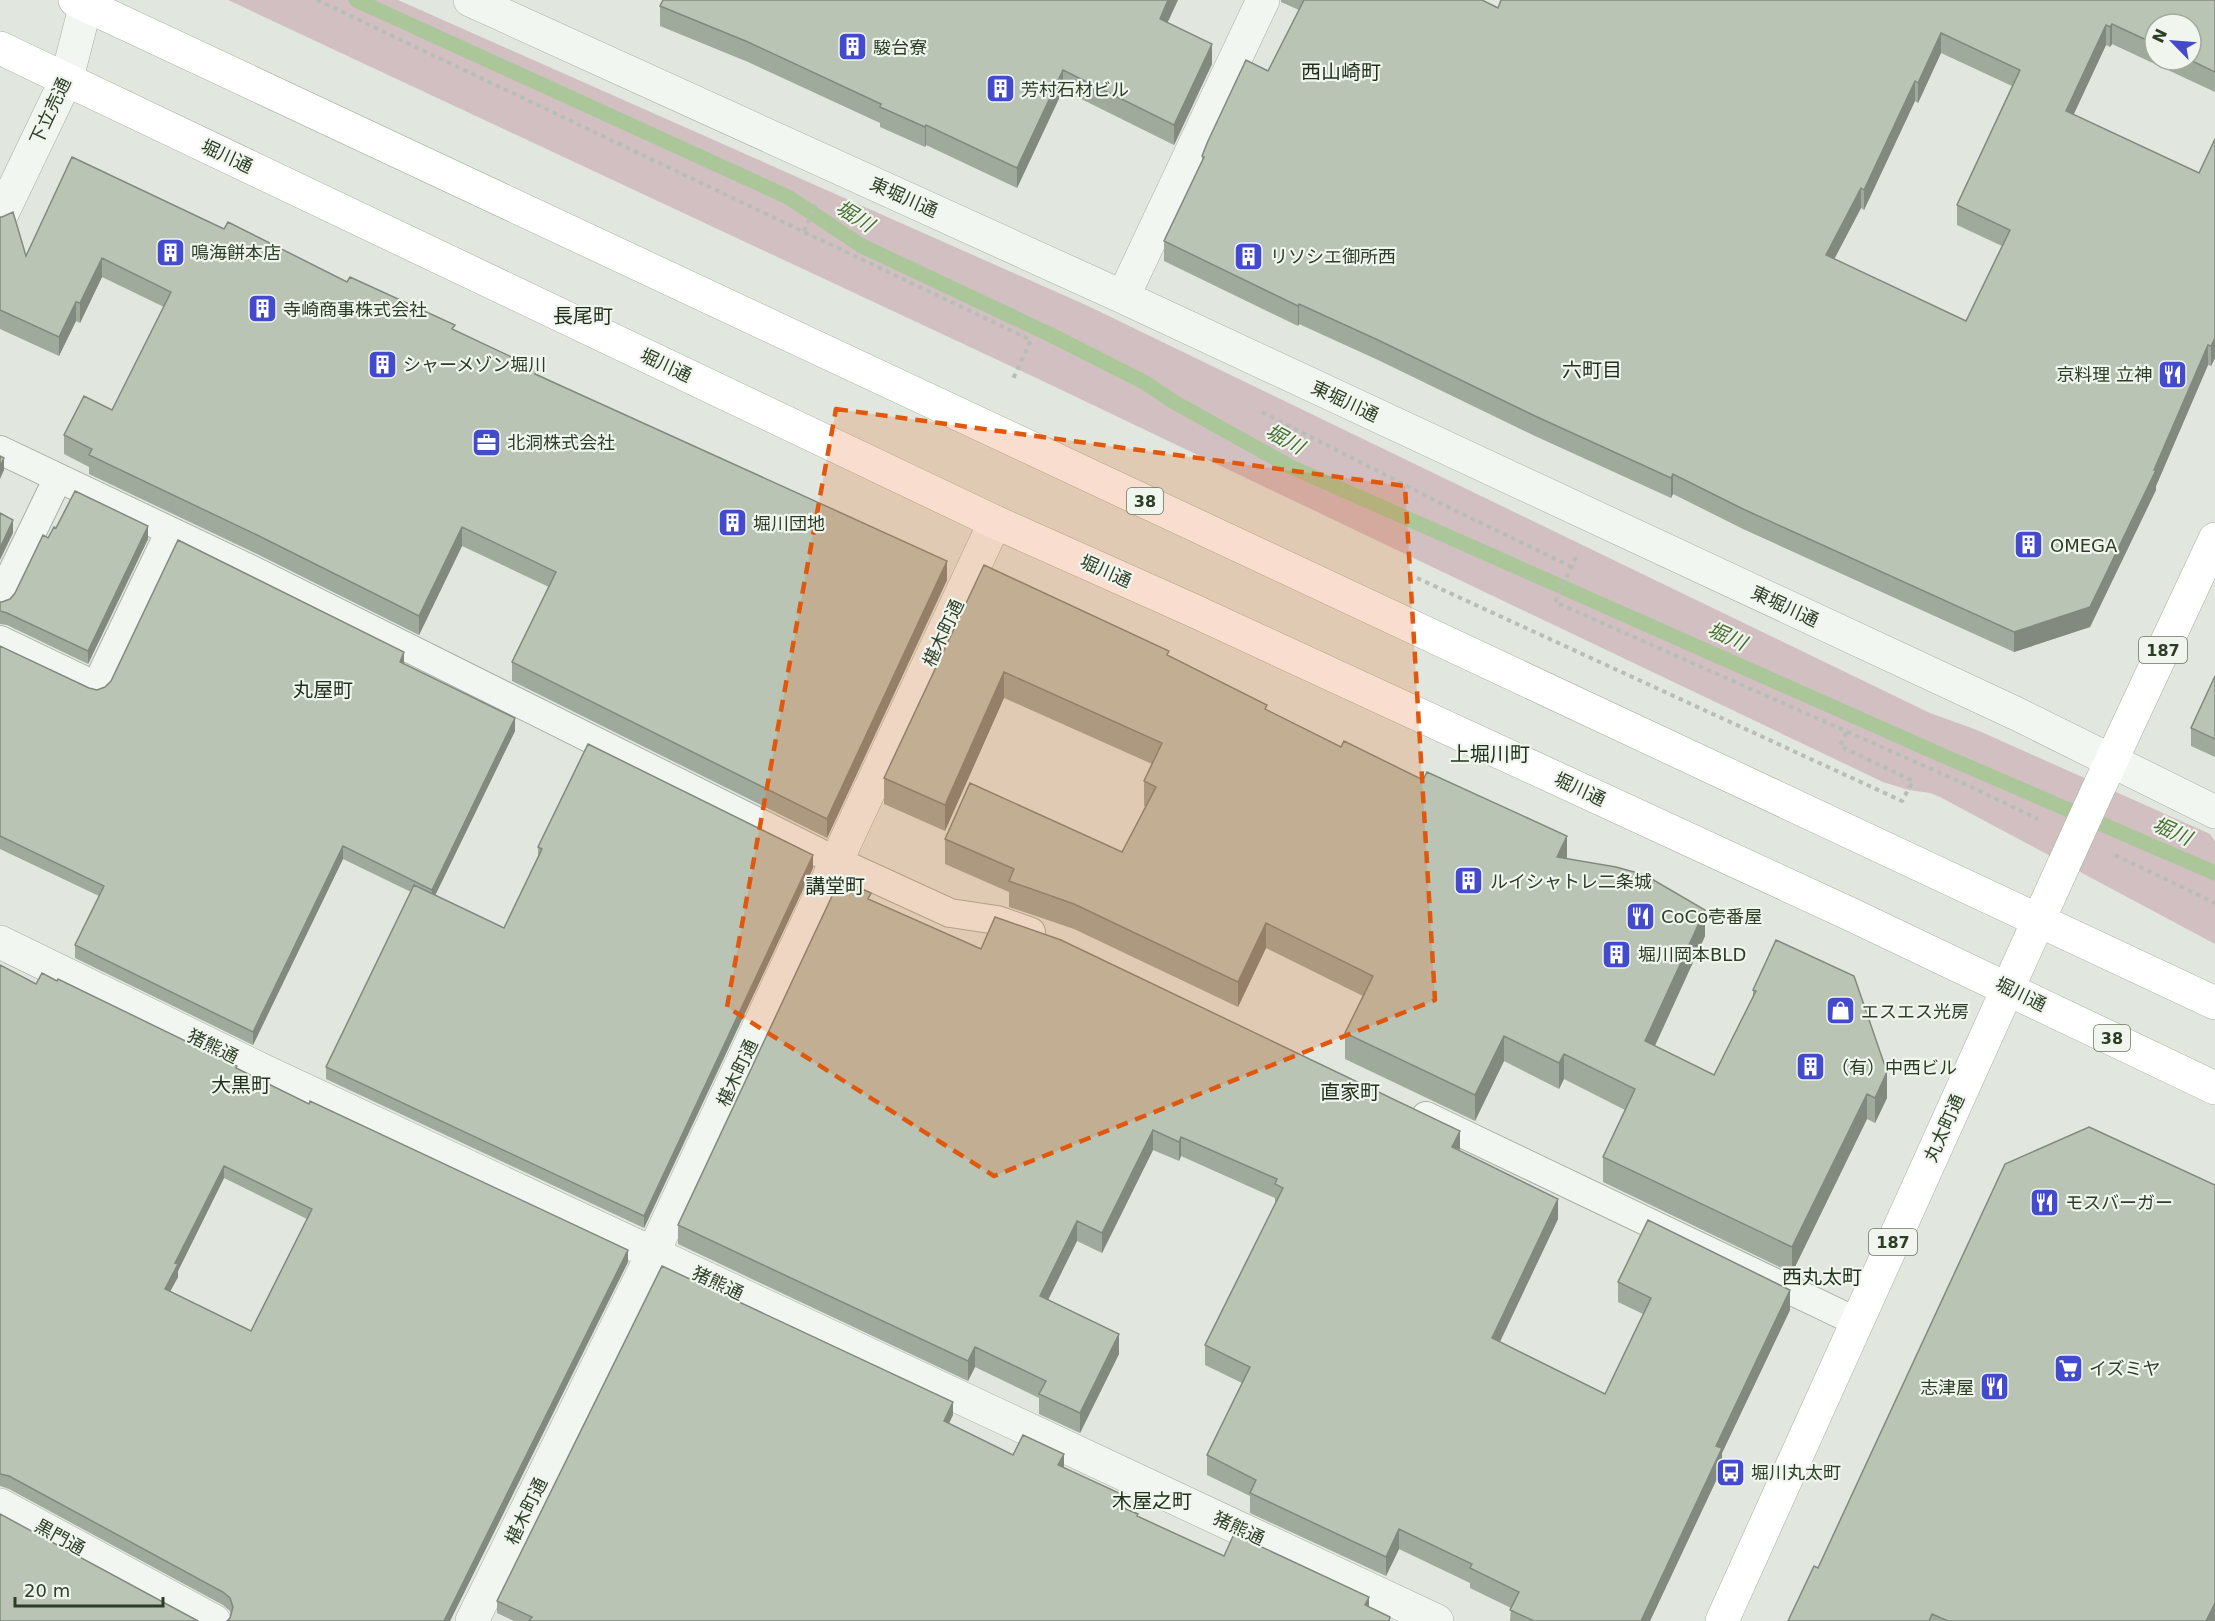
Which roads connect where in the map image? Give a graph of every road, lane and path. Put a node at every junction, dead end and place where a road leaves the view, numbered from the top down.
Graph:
1 (317, 0) edge
2 (470, 0) edge
3 (1263, 0) edge
4 (82, 2) edge
5 (0, 48) edge
6 (67, 78) junction
7 (817, 203) dead end
8 (0, 218) edge
9 (804, 231) junction
10 (1123, 297) junction
11 (1013, 380) dead end
12 (1253, 408) dead end
13 (0, 450) edge
14 (58, 478) junction
15 (995, 522) junction
16 (170, 531) junction
17 (2215, 539) edge
18 (1408, 574) dead end
19 (0, 598) edge
20 (0, 640) edge
21 (1847, 731) junction
22 (2106, 773) junction
23 (1965, 783) dead end
24 (2215, 812) edge
25 (837, 861) junction
26 (2187, 889) dead end
27 (2215, 903) edge
28 (2039, 919) junction
29 (1057, 941) edge
30 (0, 942) edge
31 (2008, 988) junction
32 (2215, 1003) edge
33 (2215, 1088) edge
34 (1400, 1104) edge
35 (653, 1253) junction
36 (1857, 1322) junction
37 (0, 1505) edge
38 (214, 1621) edge
39 (472, 1621) edge
40 (1437, 1621) edge
41 (1722, 1621) edge

1 - 9 path
2 - 10 street, 東堀川通
3 - 10 street
4 - 6 street, 下立売通
4 - 28 main road, 38
5 - 6 main road, 堀川通 / 38
6 - 8 street, 下立売通
6 - 15 main road, 堀川通 / 38
7 - 9 path
9 - 11 path
10 - 22 street, 東堀川通
12 - 21 path
13 - 14 lane
14 - 16 lane
14 - 19 lane
15 - 25 street, 椹木町通
15 - 31 main road, 堀川通 / 38
16 - 20 lane
16 - 25 lane
17 - 22 main road, 丸太町通 / 187
18 - 21 path
21 - 23 path
22 - 24 street, 東堀川通
22 - 28 main road, 丸太町通 / 187, bridge
25 - 29 lane
25 - 35 street, 椹木町通
26 - 27 path
28 - 31 main road, 丸太町通 / 187
28 - 32 main road, 38
30 - 35 street, 猪熊通
31 - 33 main road, 堀川通 / 38
31 - 36 main road, 丸太町通 / 187
34 - 36 lane
35 - 39 street, 椹木町通
35 - 40 street, 猪熊通
36 - 41 main road, 丸太町通 / 187
37 - 38 street, 黒門通

